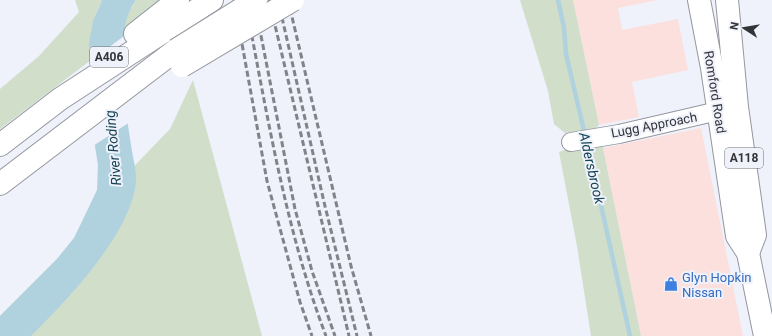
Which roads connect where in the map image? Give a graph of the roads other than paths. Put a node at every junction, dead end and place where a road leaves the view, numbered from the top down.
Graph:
1 (178, 0) edge
2 (212, 0) edge
3 (256, 0) edge
4 (293, 0) edge
5 (699, 0) edge
6 (727, 0) edge
7 (60, 100) junction
8 (727, 109) junction
9 (80, 125) junction
10 (571, 142) dead end
11 (0, 145) edge
12 (0, 184) edge
13 (765, 336) edge

1 - 7 main road, A406
2 - 7 main road, A406
3 - 9 main road, A406, bridge
4 - 9 main road, A406, bridge
5 - 8 main road, Romford Road / A118
6 - 8 main road, Romford Road / A118
7 - 11 main road, A406
8 - 10 street, Lugg Approach
8 - 13 main road, Romford Road / A118
9 - 12 main road, A406

